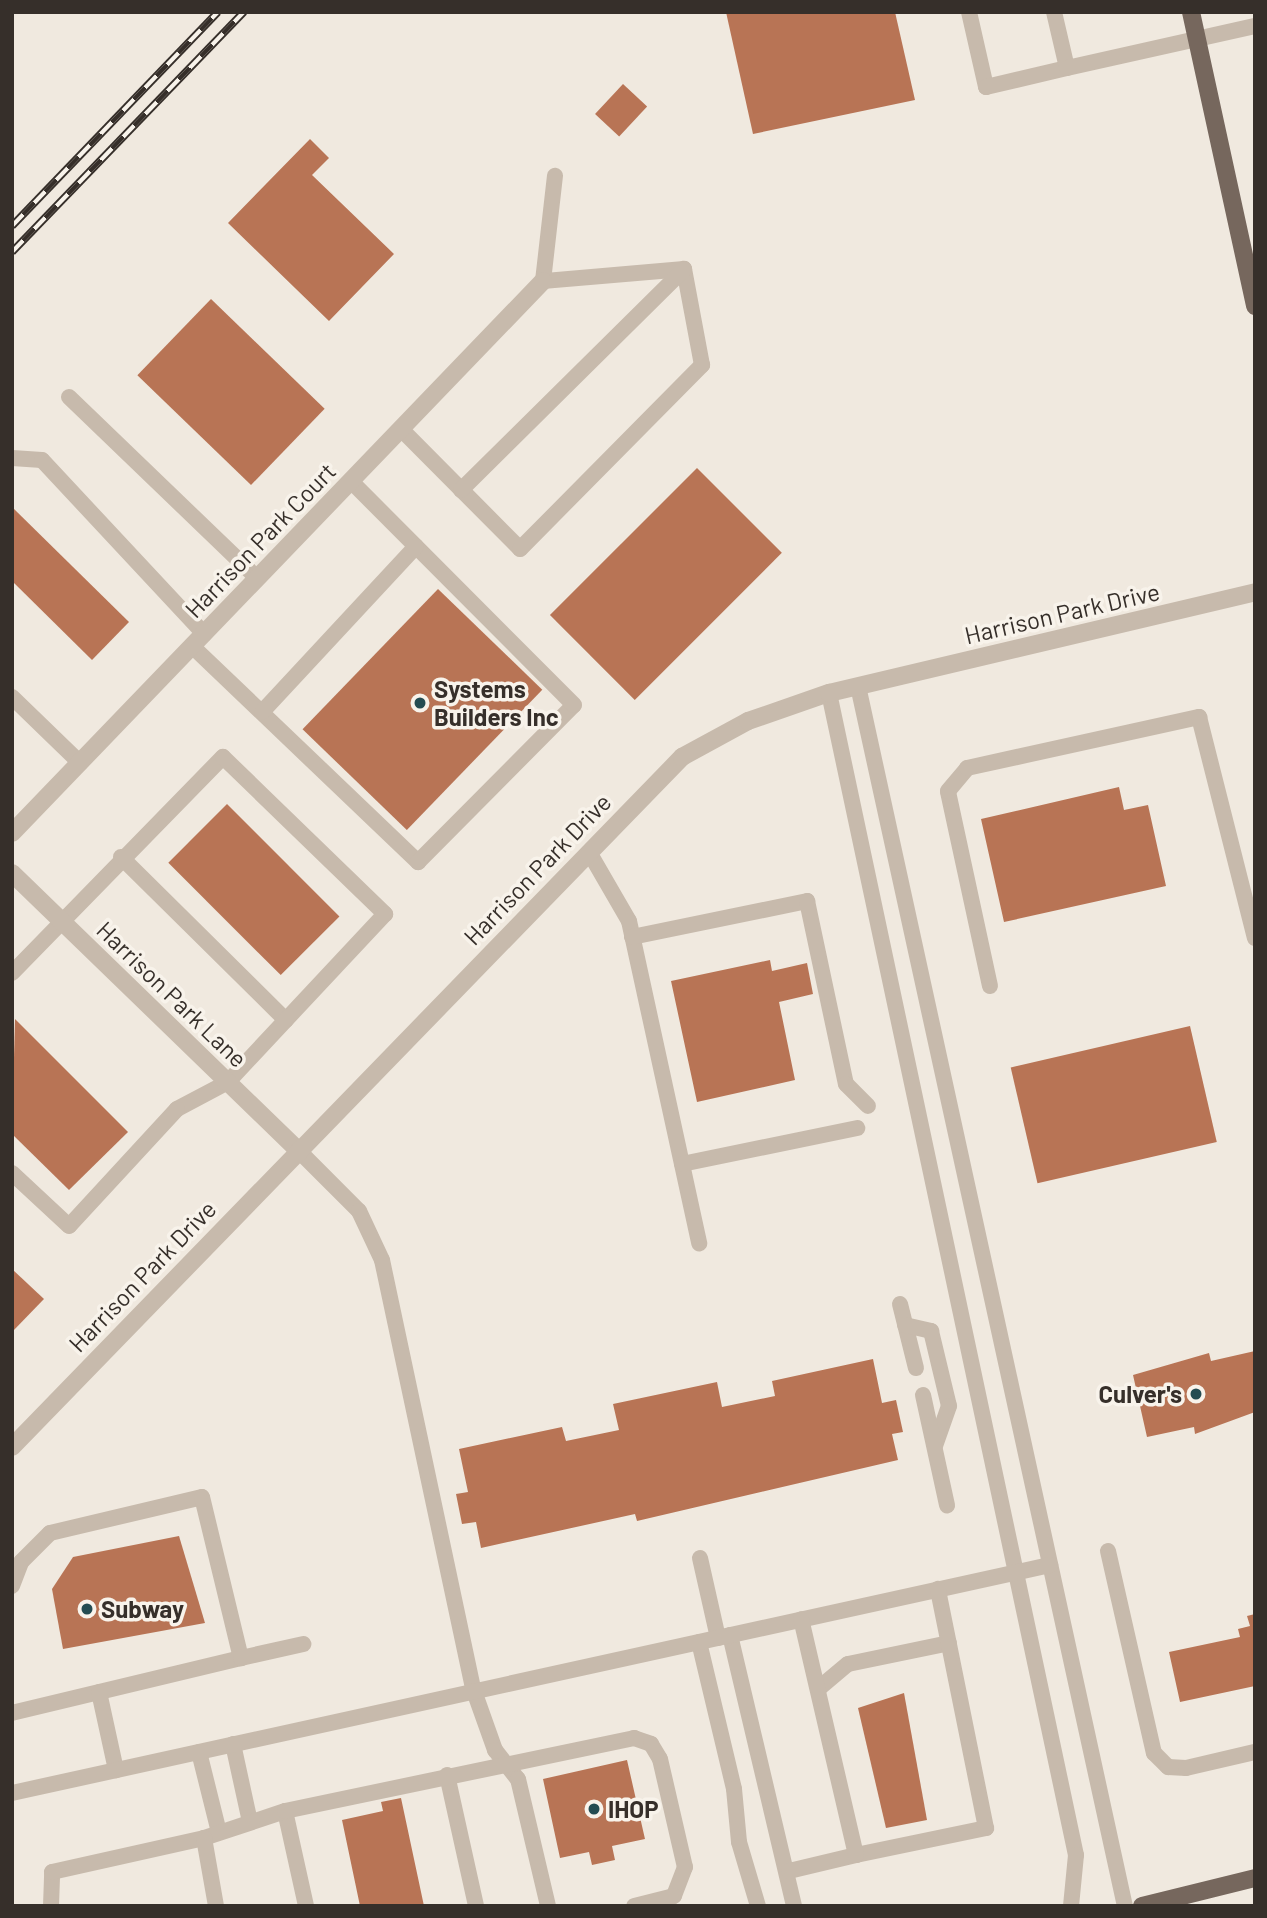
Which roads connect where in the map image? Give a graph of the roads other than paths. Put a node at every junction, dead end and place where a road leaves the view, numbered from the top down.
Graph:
1 (969, 12) edge
2 (1054, 12) edge
3 (1191, 12) edge
4 (1255, 26) edge
5 (1197, 41) junction
6 (1067, 68) junction
7 (555, 176) dead end
8 (684, 269) junction
9 (543, 281) junction
10 (1255, 306) edge
11 (69, 397) dead end
12 (401, 429) junction
13 (12, 458) edge
14 (351, 481) junction
15 (461, 489) junction
16 (416, 546) junction
17 (257, 578) junction
18 (1255, 592) edge
19 (198, 640) junction
20 (858, 686) junction
21 (829, 692) junction
22 (16, 709) edge
23 (262, 712) junction
24 (80, 763) junction
25 (12, 833) edge
26 (589, 852) junction
27 (121, 857) junction
28 (12, 873) edge
29 (60, 918) junction
30 (632, 937) junction
31 (1255, 938) edge
32 (12, 973) edge
33 (990, 986) dead end
34 (286, 1020) junction
35 (228, 1082) junction
36 (868, 1106) dead end
37 (857, 1128) dead end
38 (298, 1150) junction
39 (682, 1164) junction
40 (12, 1173) edge
41 (699, 1243) dead end
42 (900, 1304) dead end
43 (905, 1325) junction
44 (916, 1368) dead end
45 (923, 1395) dead end
46 (936, 1446) junction
47 (12, 1447) edge
48 (947, 1505) dead end
49 (1108, 1551) dead end
50 (700, 1558) dead end
51 (17, 1559) edge
52 (1050, 1564) junction
53 (1013, 1573) junction
54 (12, 1586) edge
55 (938, 1589) junction
56 (801, 1619) junction
57 (724, 1636) junction
58 (699, 1642) junction
59 (949, 1643) junction
60 (303, 1644) dead end
61 (241, 1658) junction
62 (818, 1689) junction
63 (474, 1691) junction
64 (99, 1692) junction
65 (12, 1713) edge
66 (233, 1744) junction
67 (199, 1752) junction
68 (1255, 1752) edge
69 (503, 1763) junction
70 (116, 1770) junction
71 (447, 1775) junction
72 (12, 1793) edge
73 (285, 1811) junction
74 (250, 1822) junction
75 (211, 1835) junction
76 (856, 1856) junction
77 (789, 1871) junction
78 (1255, 1878) edge
79 (51, 1906) edge
80 (216, 1906) edge
81 (306, 1906) edge
82 (476, 1906) edge
83 (548, 1906) edge
84 (634, 1906) edge
85 (758, 1906) edge
86 (793, 1906) edge
87 (1071, 1906) edge
88 (1125, 1906) edge
89 (1142, 1906) edge

1 - 6 lane
2 - 6 lane
3 - 5 main road
4 - 5 lane
5 - 6 lane
5 - 10 main road
7 - 9 lane
8 - 9 lane
8 - 15 lane
8 - 15 lane
9 - 12 street, Harrison Park Court
11 - 17 lane
12 - 14 street, Harrison Park Court
12 - 15 lane
13 - 19 lane
14 - 16 lane
14 - 17 street, Harrison Park Court
16 - 23 lane
16 - 23 lane
17 - 19 street, Harrison Park Court
18 - 20 street, Harrison Park Drive
19 - 23 lane
19 - 24 street, Harrison Park Court
20 - 21 street, Harrison Park Drive
20 - 52 lane
21 - 26 street, Harrison Park Drive
21 - 53 lane
22 - 24 lane
24 - 25 street, Harrison Park Court
26 - 30 lane
26 - 38 street, Harrison Park Drive
27 - 29 lane
27 - 34 lane
27 - 34 lane
28 - 29 street, Harrison Park Lane
29 - 32 lane
29 - 35 street, Harrison Park Lane
30 - 36 lane
30 - 39 lane
31 - 33 lane
34 - 35 lane
35 - 38 street, Harrison Park Lane
35 - 40 lane
37 - 39 lane
38 - 47 street, Harrison Park Drive
38 - 63 lane
39 - 41 lane
42 - 43 lane
43 - 44 lane
43 - 46 lane
45 - 46 lane
46 - 48 lane
49 - 68 lane
50 - 57 lane
51 - 54 lane
51 - 61 lane
52 - 53 lane
52 - 88 lane
53 - 55 lane
53 - 87 lane
55 - 56 lane
55 - 59 lane
56 - 57 lane
56 - 62 lane
57 - 58 lane
57 - 77 lane
58 - 63 lane
58 - 85 lane
59 - 62 lane
59 - 76 lane
60 - 61 lane
61 - 64 lane
62 - 76 lane
63 - 66 lane
63 - 69 lane
64 - 65 lane
64 - 70 lane
66 - 67 lane
66 - 74 lane
67 - 70 lane
67 - 75 lane
69 - 71 lane
69 - 83 lane
69 - 84 lane
70 - 72 lane
71 - 73 lane
71 - 82 lane
73 - 74 lane
73 - 81 lane
74 - 75 lane
75 - 79 lane
75 - 80 lane
76 - 77 lane
77 - 86 lane
78 - 89 main road

